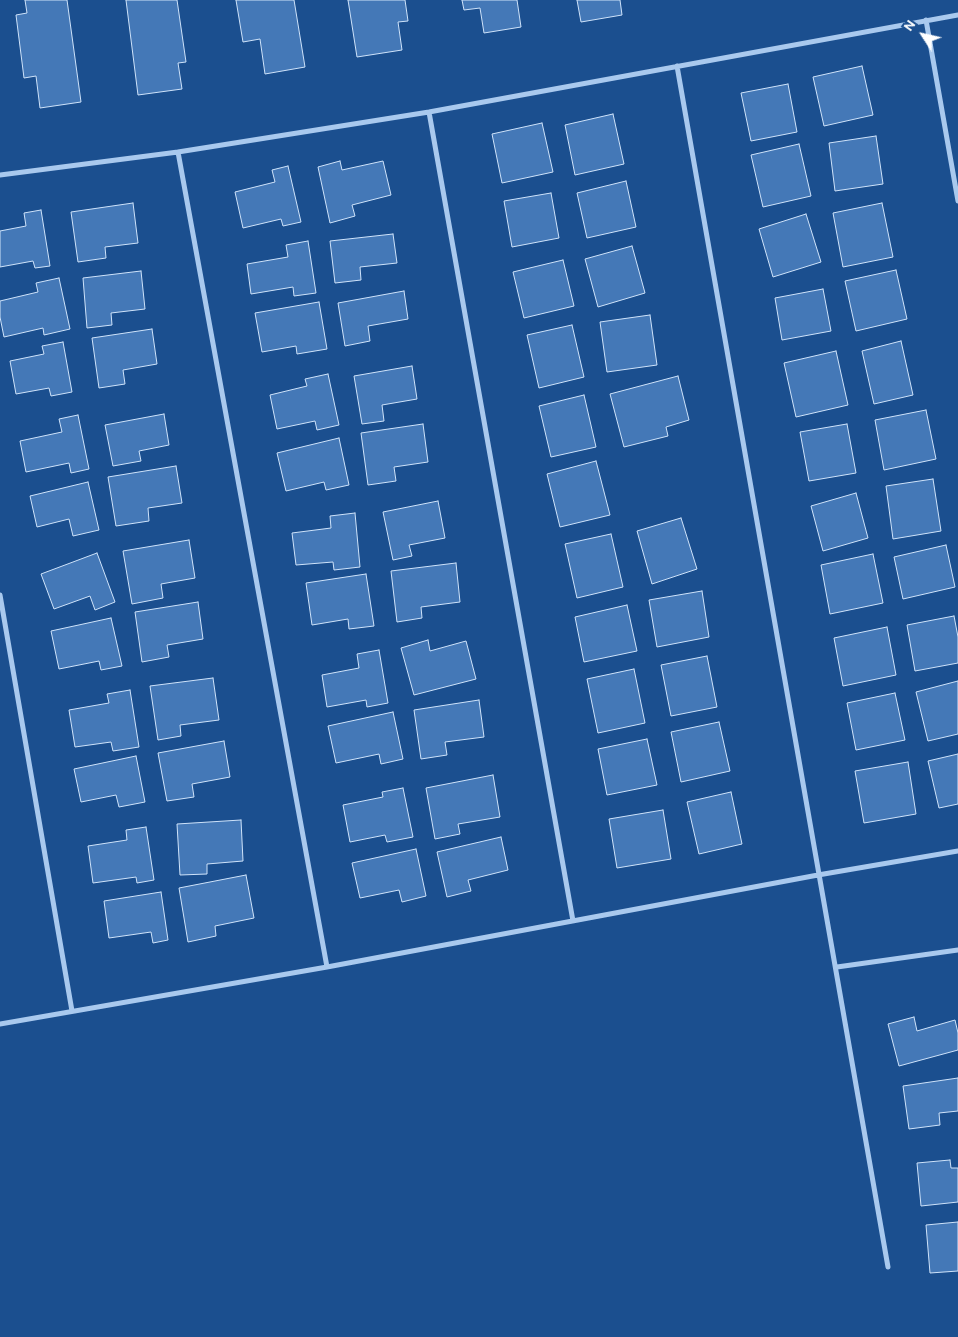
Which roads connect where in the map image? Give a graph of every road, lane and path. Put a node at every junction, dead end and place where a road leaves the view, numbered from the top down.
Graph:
1 (958, 15) edge
2 (926, 20) junction
3 (677, 66) junction
4 (428, 112) junction
5 (178, 152) junction
6 (0, 175) edge
7 (958, 201) edge
8 (0, 595) edge
9 (958, 851) edge
10 (818, 874) junction
11 (573, 921) junction
12 (958, 950) edge
13 (327, 967) junction
14 (836, 967) junction
15 (72, 1010) junction
16 (0, 1024) edge
17 (888, 1267) dead end

1 - 2 street
2 - 3 street
2 - 7 street
3 - 4 street
3 - 10 street
4 - 5 street
4 - 11 street
5 - 6 street
5 - 13 street
8 - 15 street
9 - 10 street
10 - 11 street
10 - 14 street
11 - 13 street
12 - 14 street
13 - 15 street
14 - 17 street
15 - 16 street

